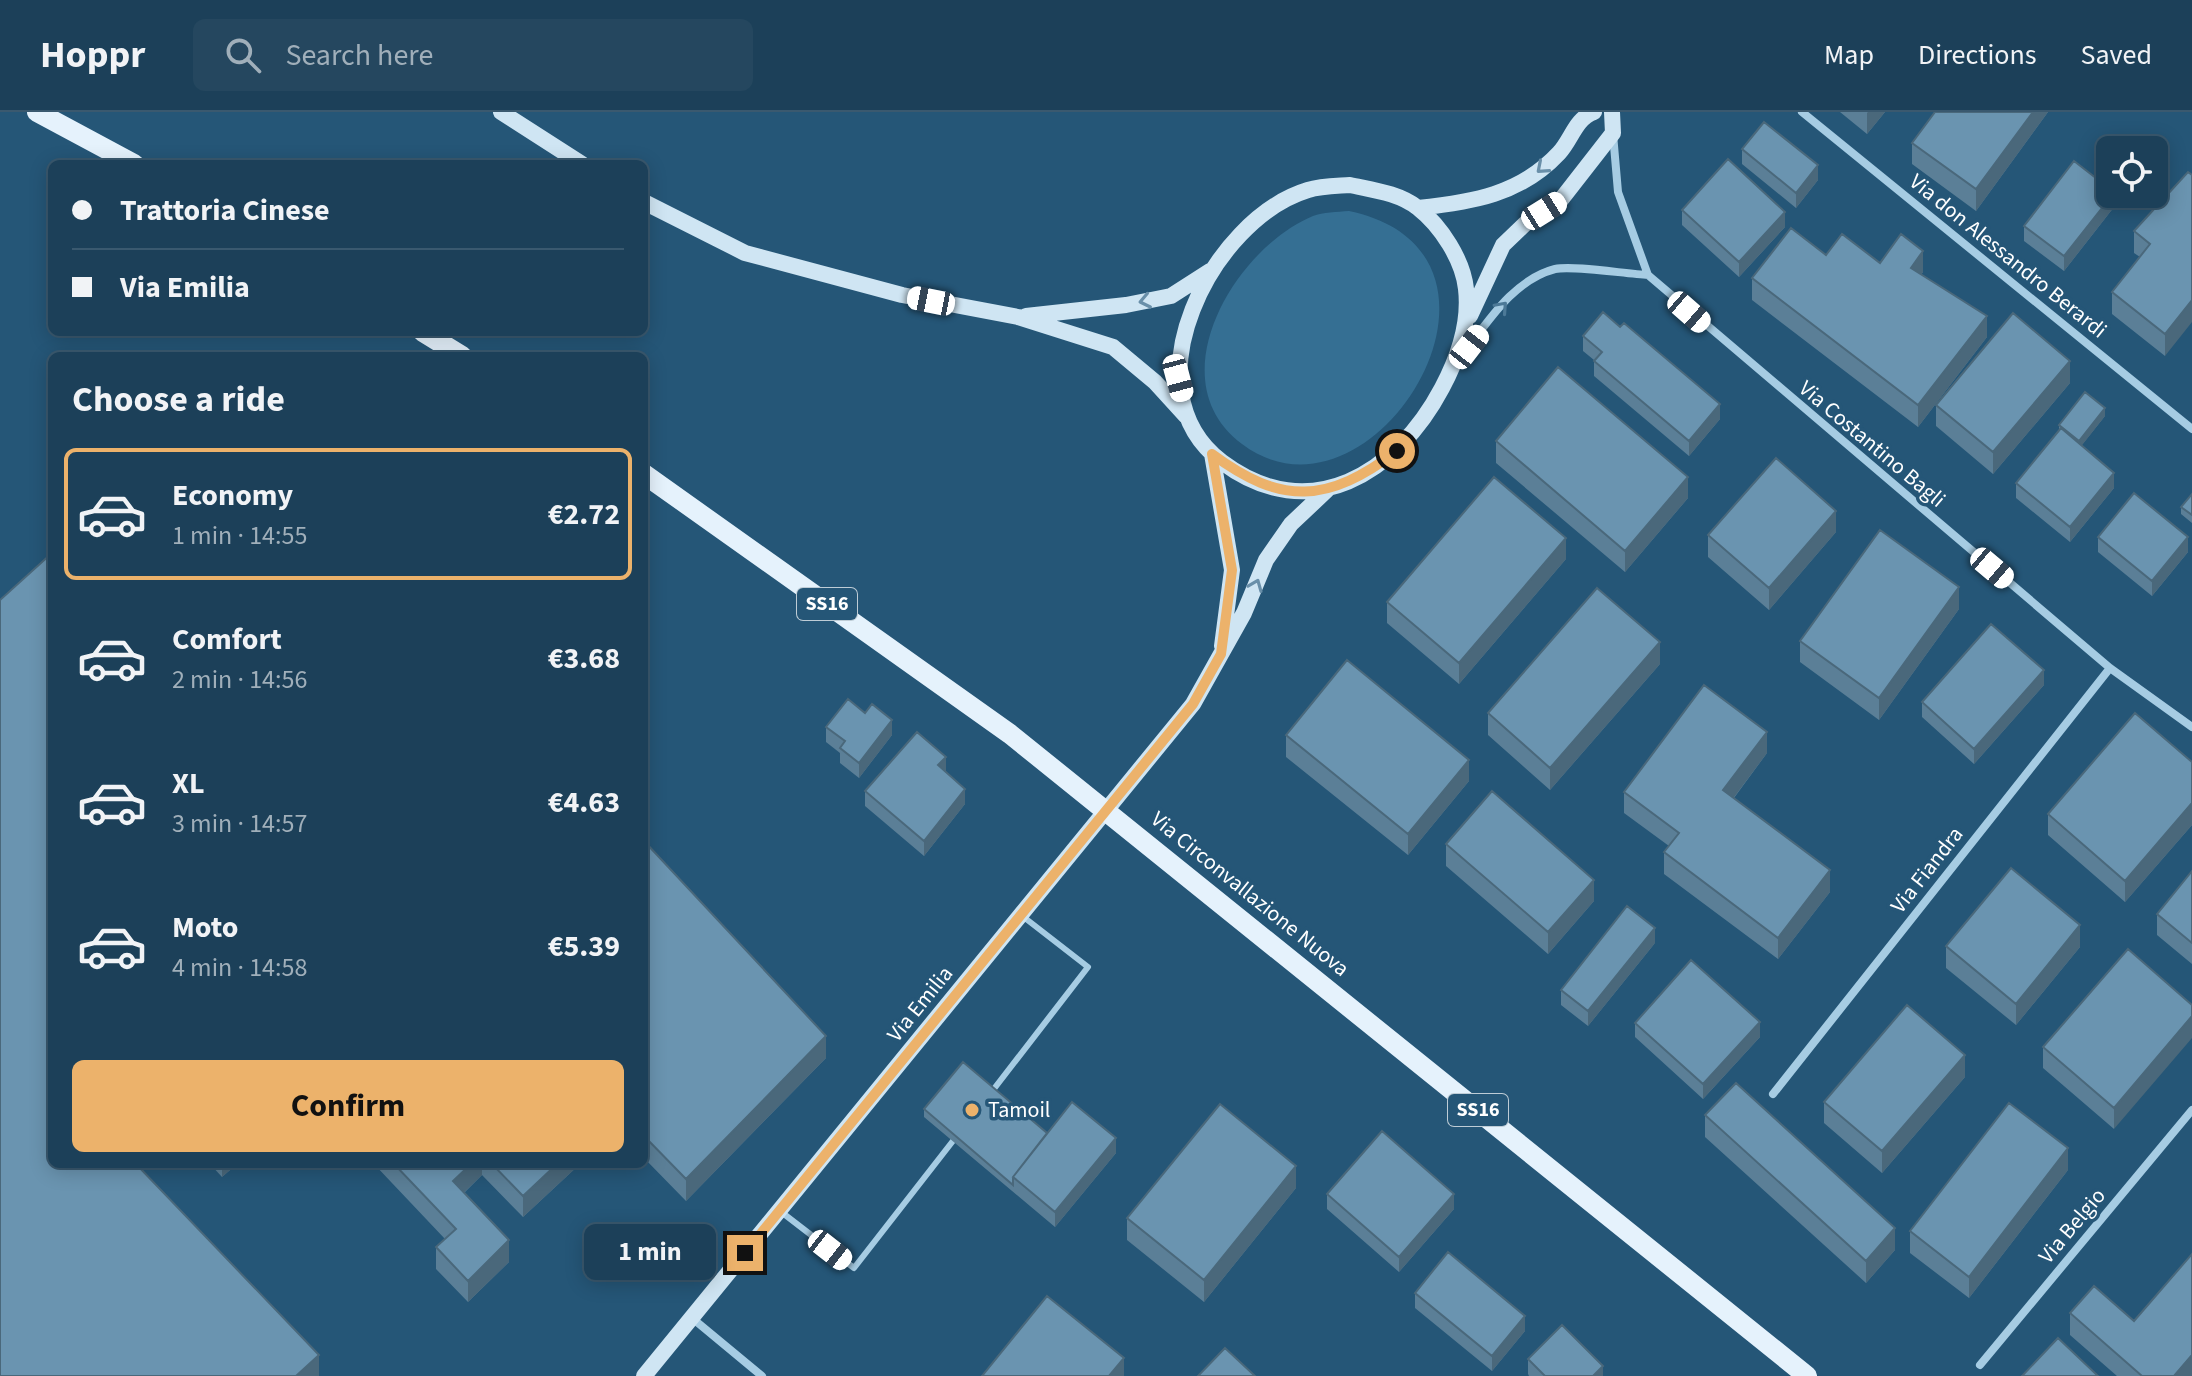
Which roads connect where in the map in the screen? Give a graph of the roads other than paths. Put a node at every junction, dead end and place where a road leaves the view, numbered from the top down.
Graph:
1 (37, 112) edge
2 (501, 112) edge
3 (1594, 112) edge
4 (1612, 112) edge
5 (1802, 112) edge
6 (1613, 133) junction
7 (127, 160) edge
8 (576, 160) edge
9 (648, 204) edge
10 (1418, 208) junction
11 (1215, 268) junction
12 (1648, 275) junction
13 (1018, 317) junction
14 (1465, 329) junction
15 (430, 336) edge
16 (456, 352) edge
17 (1453, 367) junction
18 (1189, 419) junction
19 (2192, 429) edge
20 (1212, 454) junction
21 (648, 477) edge
22 (1327, 490) junction
23 (1221, 654) junction
24 (2110, 668) junction
25 (2192, 727) edge
26 (1021, 915) junction
27 (1773, 1094) dead end
28 (981, 1105) edge
29 (2192, 1110) edge
30 (961, 1130) edge
31 (780, 1211) junction
32 (692, 1318) junction
33 (1980, 1365) dead end
34 (644, 1376) edge
35 (762, 1376) edge
36 (1807, 1376) edge

1 - 7 main road
2 - 8 main road
3 -> 10 main road
4 - 6 main road
5 - 19 street, Via don Alessandro Berardi
6 - 12 street, Via Costantino Bagli
6 - 14 main road
9 - 13 main road
10 - 11 main road
10 - 14 main road
11 -> 13 main road
11 - 18 main road
17 -> 12 street
12 - 24 street, Via Costantino Bagli
13 - 18 main road
14 - 17 main road
15 - 16 main road
17 - 22 main road
18 - 20 main road
20 - 22 main road
20 - 23 main road, Via Emilia
21 - 36 main road, Via Circonvallazione Nuova / SS16
23 -> 22 main road, Via Emilia
23 - 26 main road, Via Emilia
24 - 25 street, Via Costantino Bagli
24 - 27 street, Via Fiandra
26 - 28 lane
26 - 31 main road, Via Emilia
29 - 33 street, Via Belgio
30 - 31 lane
31 - 32 main road, Via Emilia
32 - 34 main road, Via Emilia
32 - 35 street

